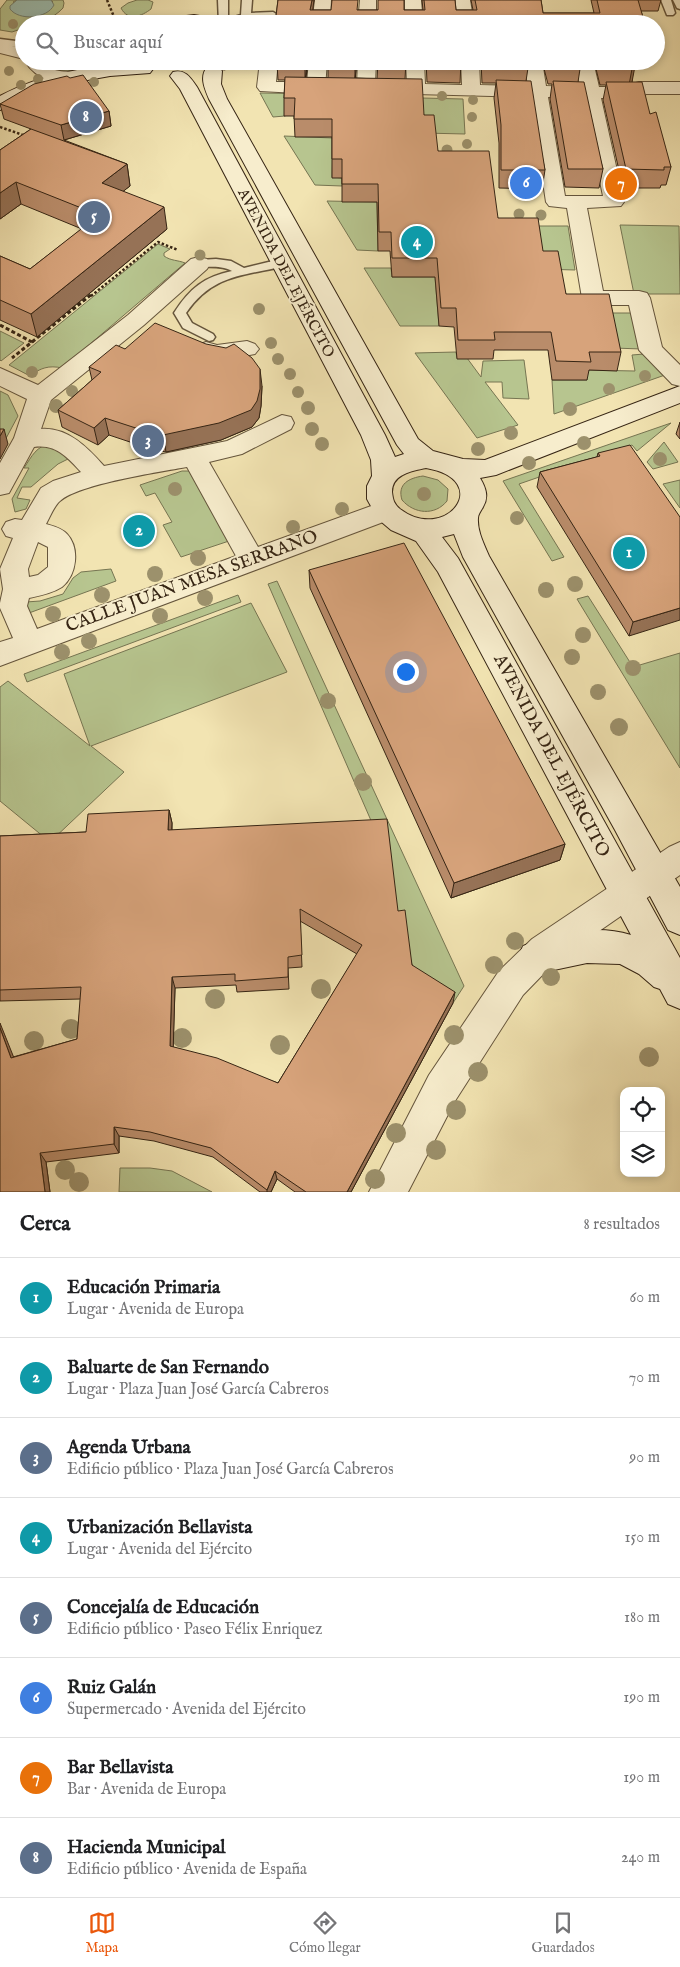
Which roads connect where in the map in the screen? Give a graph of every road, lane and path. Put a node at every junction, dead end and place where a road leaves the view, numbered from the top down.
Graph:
1 (107, 0) edge
2 (223, 0) edge
3 (248, 0) edge
4 (323, 0) edge
5 (368, 0) edge
6 (413, 0) edge
7 (462, 0) edge
8 (666, 0) edge
9 (678, 0) edge
10 (680, 6) edge
11 (201, 7) dead end
12 (176, 8) dead end
13 (670, 13) dead end
14 (113, 15) edge
15 (170, 15) edge
16 (205, 15) edge
17 (224, 15) edge
18 (246, 15) edge
19 (322, 15) edge
20 (368, 15) edge
21 (414, 15) edge
22 (464, 15) edge
23 (0, 42) edge
24 (15, 43) edge
25 (0, 48) edge
26 (15, 52) edge
27 (40, 70) edge
28 (116, 70) edge
29 (139, 70) edge
30 (169, 70) edge
31 (221, 70) edge
32 (268, 70) edge
33 (320, 70) edge
34 (364, 70) edge
35 (415, 70) edge
36 (470, 70) edge
37 (534, 70) edge
38 (586, 70) edge
39 (156, 71) edge
40 (77, 77) junction
41 (416, 85) edge
42 (471, 85) dead end
43 (680, 88) edge
44 (538, 91) junction
45 (591, 92) junction
46 (0, 104) edge
47 (0, 127) edge
48 (28, 136) edge
49 (576, 202) junction
50 (192, 258) junction
51 (281, 263) junction
52 (241, 272) junction
53 (136, 320) junction
54 (0, 325) edge
55 (206, 339) dead end
56 (32, 342) junction
57 (247, 349) dead end
58 (3, 369) edge
59 (680, 378) edge
60 (680, 394) edge
61 (40, 396) junction
62 (282, 423) dead end
63 (26, 438) junction
64 (194, 457) junction
65 (438, 462) junction
66 (384, 475) junction
67 (99, 476) junction
68 (480, 479) junction
69 (0, 486) edge
70 (385, 511) junction
71 (465, 516) junction
72 (413, 528) junction
73 (22, 530) junction
74 (252, 560) junction
75 (17, 589) junction
76 (29, 643) junction
77 (0, 654) edge
78 (667, 865) edge
79 (626, 894) junction
80 (680, 919) edge
81 (535, 958) junction
82 (679, 990) edge
83 (388, 1192) edge

1 - 14 path
2 - 17 lane
3 - 18 lane
4 - 19 street
5 - 20 street
6 - 21 street
7 - 22 street
8 - 13 lane
9 - 10 lane
11 - 16 street
12 - 15 street
23 - 24 lane
25 - 26 street
27 - 40 street
28 - 40 street
29 - 39 street
30 - 39 street
31 - 65 street, AVENIDA DEL EJÉRCITO
32 - 33 street
34 - 44 street
35 - 41 street
36 - 42 street
37 - 44 street
38 - 45 street
39 - 51 street, AVENIDA DEL EJÉRCITO
40 - 46 street
43 - 45 street
44 - 45 street
44 - 49 street
45 - 49 street
47 - 48 path
49 - 59 street
50 - 52 lane
50 - 53 street
50 - 56 path
51 - 52 lane
51 - 66 street, AVENIDA DEL EJÉRCITO
52 - 55 lane
53 - 57 street
53 - 61 street
54 - 56 path
56 - 58 path
58 - 61 street
60 - 68 street
61 - 63 street
62 - 64 street
63 - 67 street
63 - 69 street
64 - 67 street
64 - 74 street
65 - 66 street
65 - 68 street
66 - 70 street
67 - 73 street
68 - 71 street
70 - 72 street
70 - 74 street, CALLE JUAN MESA SERRANO
71 - 72 street
71 - 78 street, AVENIDA DEL EJÉRCITO
72 - 79 street, AVENIDA DEL EJÉRCITO
73 - 75 street
73 - 75 street
74 - 76 street, CALLE JUAN MESA SERRANO
75 - 76 street
76 - 77 street, CALLE JUAN MESA SERRANO
78 - 79 street
78 - 80 street, AVENIDA DEL EJÉRCITO
79 - 81 street
79 - 82 street, AVENIDA DEL EJÉRCITO
81 - 82 street
81 - 83 street

